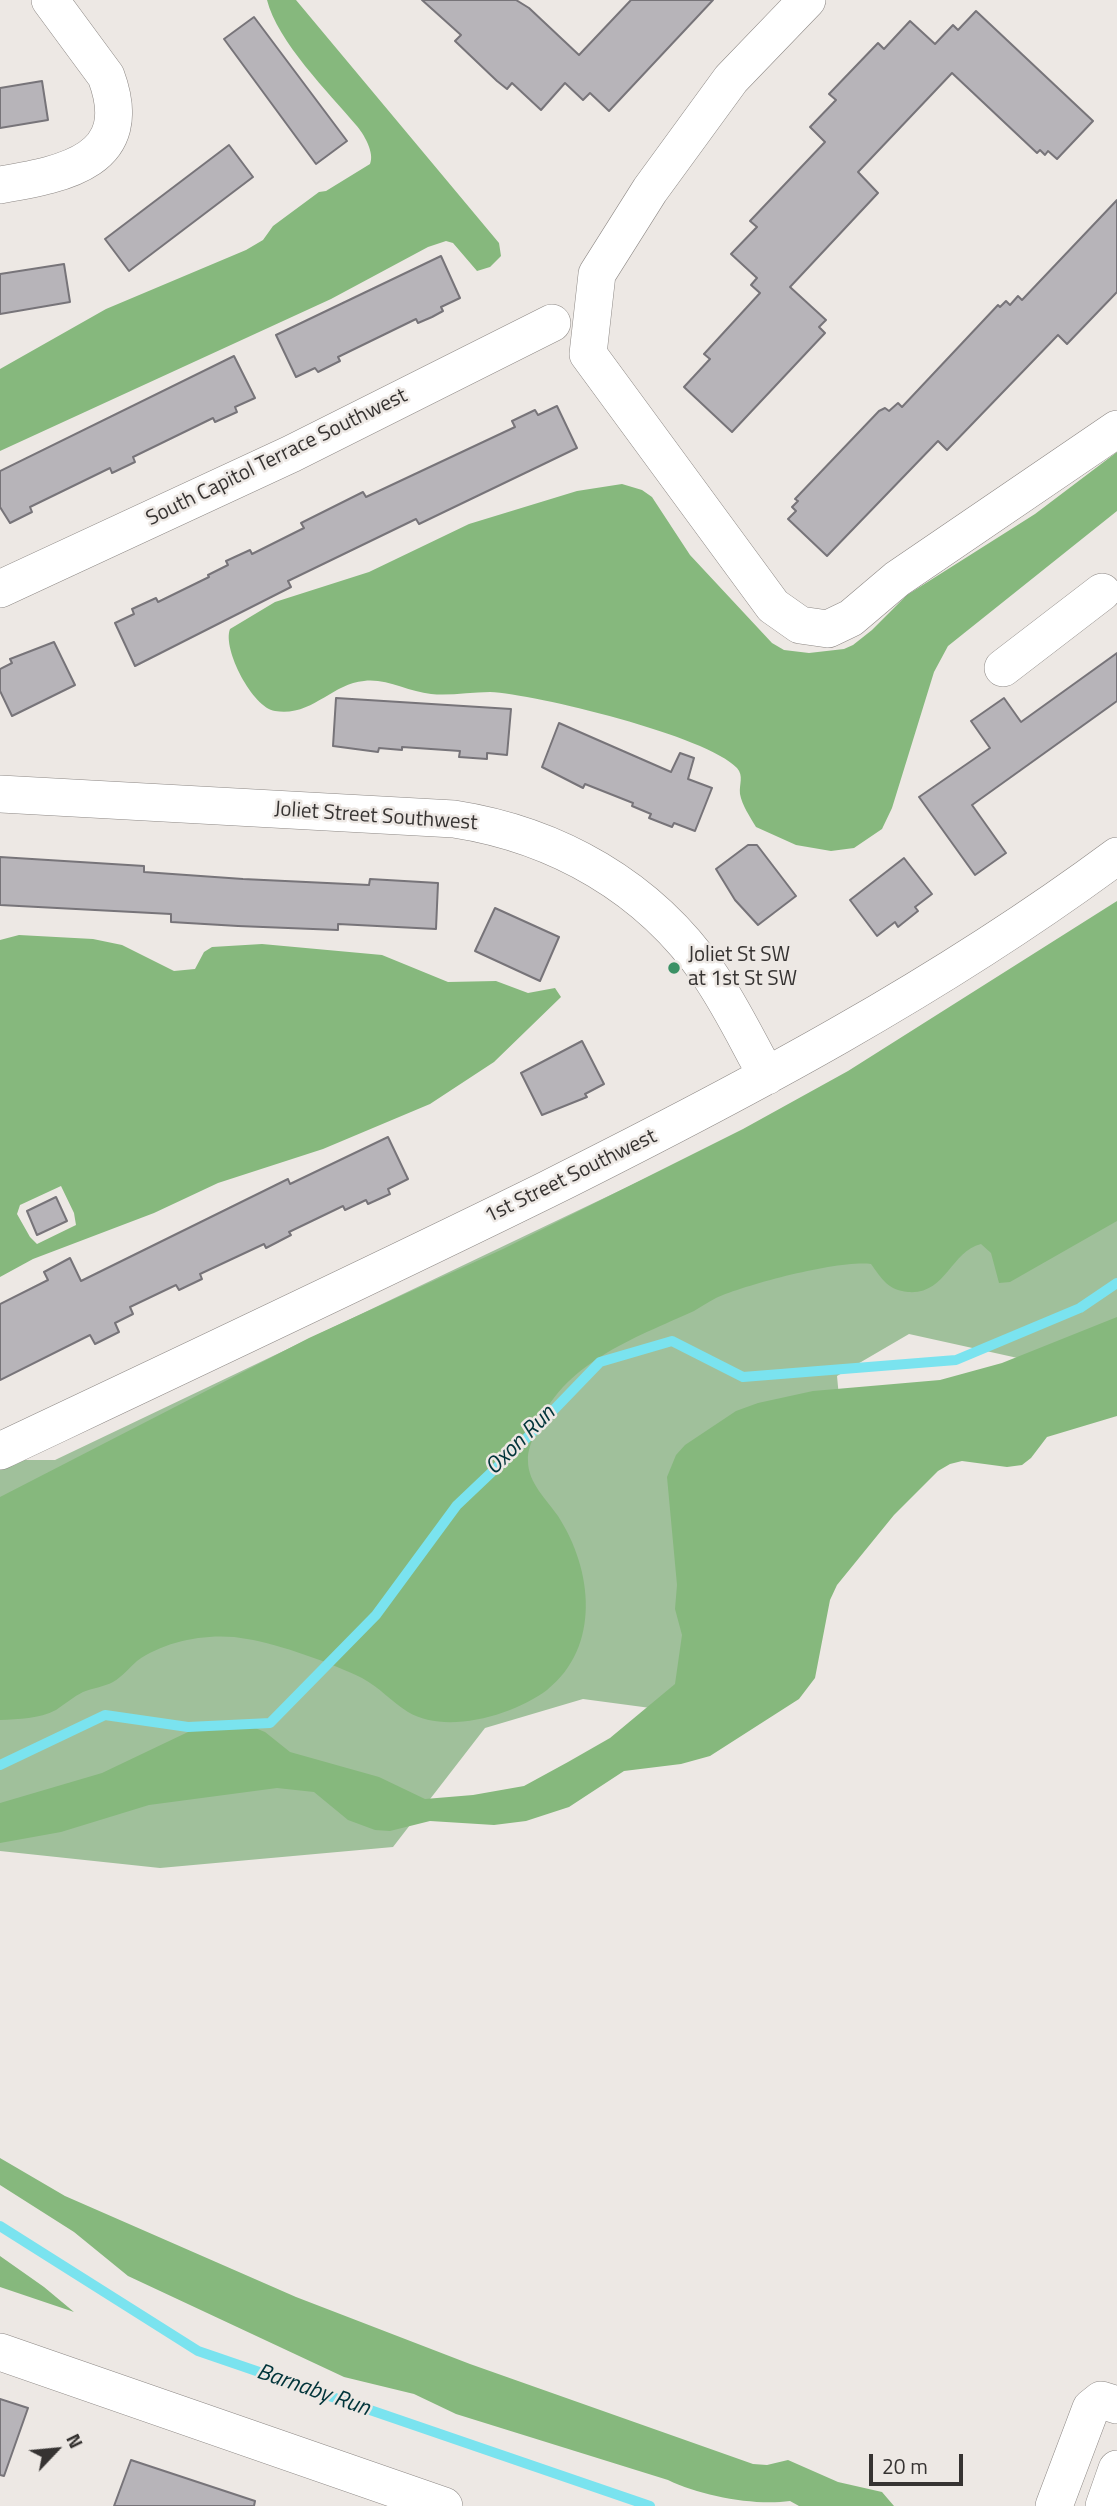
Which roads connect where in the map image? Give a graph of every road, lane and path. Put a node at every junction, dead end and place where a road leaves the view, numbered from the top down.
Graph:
1 (50, 0) edge
2 (807, 0) edge
3 (0, 185) edge
4 (552, 323) dead end
5 (1117, 429) edge
6 (0, 589) edge
7 (1112, 594) edge
8 (1003, 668) dead end
9 (0, 794) edge
10 (1117, 856) edge
11 (767, 1076) junction
12 (0, 1451) edge
13 (0, 2353) edge
14 (1117, 2405) edge
15 (1117, 2469) edge
16 (444, 2506) edge
17 (1054, 2506) edge
18 (1104, 2506) edge

1 - 3 street
2 - 5 street
4 - 6 street, South Capitol Terrace Southwest
7 - 8 street
9 - 11 street, Joliet Street Southwest
10 - 11 street, 1st Street Southwest
11 - 12 street, 1st Street Southwest
13 - 16 street
14 - 17 street
15 - 18 street

